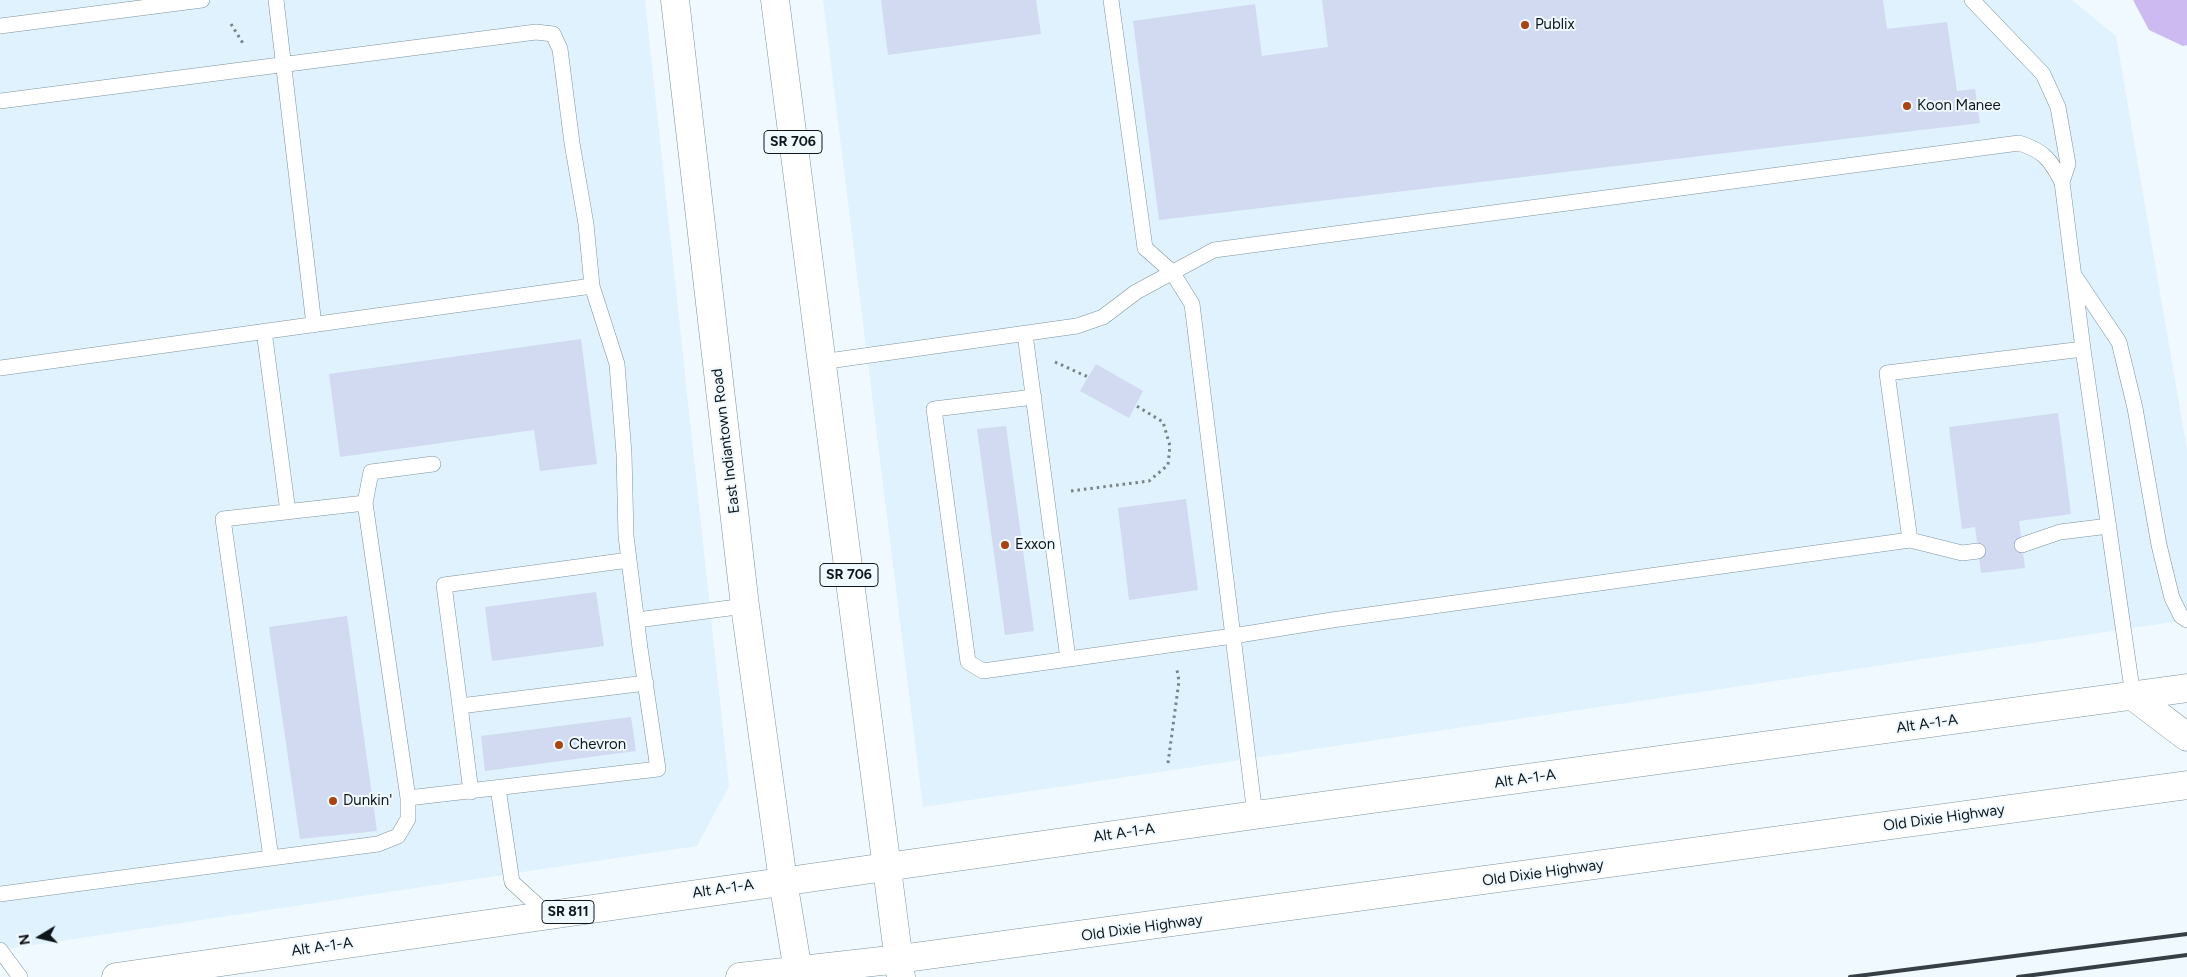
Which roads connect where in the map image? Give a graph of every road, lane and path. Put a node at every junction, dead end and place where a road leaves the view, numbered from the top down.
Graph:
1 (202, 0) edge
2 (276, 0) edge
3 (675, 0) edge
4 (775, 0) edge
5 (1111, 0) edge
6 (1972, 0) edge
7 (0, 26) edge
8 (284, 64) junction
9 (0, 101) edge
10 (2062, 182) junction
11 (1172, 272) junction
12 (2073, 275) junction
13 (592, 286) junction
14 (314, 324) junction
15 (264, 332) junction
16 (1025, 334) junction
17 (2083, 350) junction
18 (1027, 351) junction
19 (821, 362) junction
20 (0, 368) edge
21 (1088, 377) dead end
22 (1034, 397) junction
23 (1136, 405) dead end
24 (433, 464) dead end
25 (1046, 494) junction
26 (364, 504) junction
27 (288, 512) junction
28 (2109, 526) junction
29 (1910, 540) junction
30 (2022, 545) dead end
31 (1978, 551) dead end
32 (629, 560) junction
33 (744, 606) junction
34 (637, 620) junction
35 (2187, 620) edge
36 (1233, 636) junction
37 (1172, 644) junction
38 (1068, 659) junction
39 (646, 683) junction
40 (2187, 688) edge
41 (2133, 696) junction
42 (460, 706) junction
43 (2187, 737) edge
44 (1168, 763) dead end
45 (2187, 785) edge
46 (498, 788) junction
47 (471, 792) junction
48 (408, 798) junction
49 (1255, 815) junction
50 (271, 858) junction
51 (886, 867) junction
52 (783, 881) junction
53 (0, 894) edge
54 (548, 915) junction
55 (0, 950) edge
56 (900, 968) edge
57 (799, 974) edge
58 (20, 977) edge
59 (116, 977) edge
60 (740, 977) edge

1 - 7 lane
2 - 8 lane
3 - 33 main road, East Indiantown Road
4 - 19 main road, SR 706
5 - 11 lane
6 - 10 lane
8 - 9 lane
8 - 13 lane
8 - 14 lane
10 - 11 lane
10 - 12 lane
11 - 16 lane
11 - 36 lane
12 - 17 lane
12 - 35 lane
13 - 14 lane
13 - 32 lane
14 - 15 lane
15 - 20 lane
15 - 27 lane
16 - 18 lane
16 - 19 lane
17 - 28 lane
17 - 29 lane
18 - 21 path
18 - 22 lane
19 - 51 main road, SR 706
22 - 25 lane
22 - 38 lane
23 - 25 path
24 - 26 lane
25 - 38 lane
26 - 27 lane
26 - 48 lane
27 - 50 lane
28 - 30 lane
28 - 41 lane
29 - 31 lane
29 - 36 lane
32 - 34 lane
32 - 42 lane
33 - 34 lane
33 - 52 main road, East Indiantown Road
34 - 39 lane
36 - 37 lane
36 - 49 lane
37 - 38 lane
37 - 44 path
39 - 42 lane
39 - 46 lane
40 - 41 main road, SR 811
41 - 43 main road
41 - 49 main road, Alt A-1-A / SR 811
42 - 47 lane
45 - 56 main road, Old Dixie Highway
46 - 47 lane
46 - 54 lane
47 - 48 lane
48 - 50 lane
49 - 51 main road, Alt A-1-A / SR 811
50 - 53 lane
51 - 52 main road, Alt A-1-A / SR 811
51 - 56 main road, SR 706
52 - 54 main road, Alt A-1-A / SR 811
52 - 57 main road, East Indiantown Road
54 - 59 main road, Alt A-1-A / SR 811
55 - 58 lane
56 - 57 main road
57 - 60 main road

